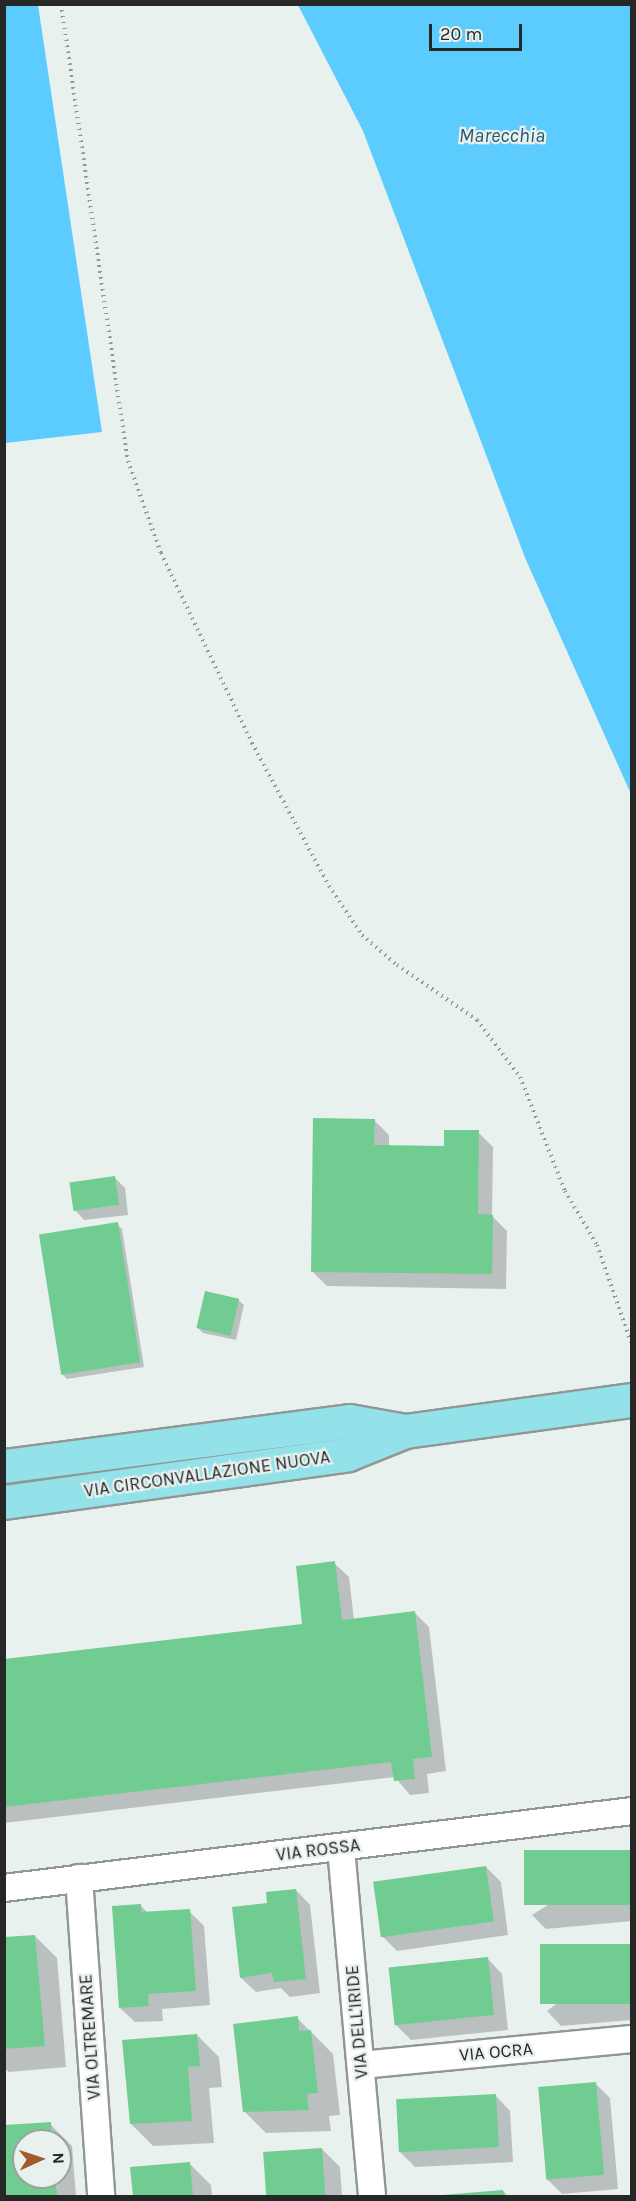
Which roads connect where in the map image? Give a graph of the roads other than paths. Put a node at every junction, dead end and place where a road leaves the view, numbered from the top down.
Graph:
1 (632, 1400) edge
2 (405, 1431) junction
3 (4, 1457) edge
4 (40, 1461) junction
5 (4, 1466) edge
6 (37, 1498) junction
7 (4, 1502) edge
8 (4, 1517) edge
9 (632, 1811) edge
10 (341, 1848) junction
11 (79, 1878) junction
12 (4, 1888) edge
13 (632, 2039) edge
14 (361, 2065) junction
15 (101, 2196) edge
16 (372, 2196) edge

1 - 2 main road, VIA CIRCONVALLAZIONE NUOVA
2 - 4 main road, VIA CIRCONVALLAZIONE NUOVA
2 - 6 main road, VIA CIRCONVALLAZIONE NUOVA
3 - 4 main road
4 - 5 main road, VIA CIRCONVALLAZIONE NUOVA
6 - 7 main road, VIA CIRCONVALLAZIONE NUOVA
6 - 8 main road
9 - 10 street, VIA ROSSA
10 - 11 street, VIA ROSSA
10 - 14 street, VIA DELL'IRIDE
11 - 12 street, VIA ROSSA
11 - 15 street, VIA OLTREMARE
13 - 14 street, VIA OCRA
14 - 16 street, VIA DELL'IRIDE

